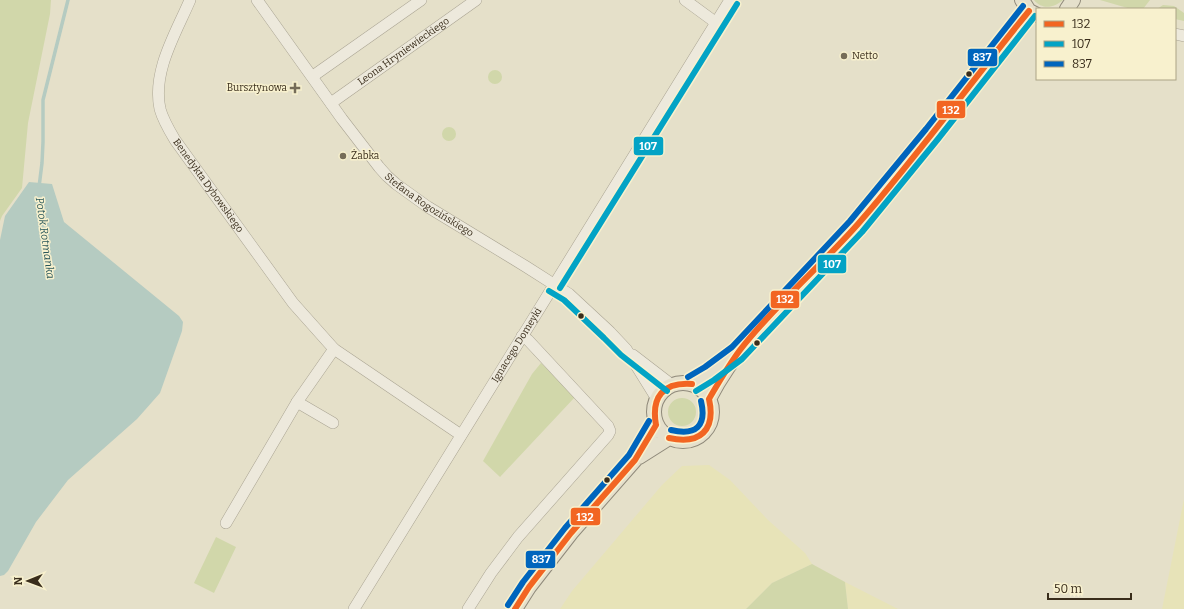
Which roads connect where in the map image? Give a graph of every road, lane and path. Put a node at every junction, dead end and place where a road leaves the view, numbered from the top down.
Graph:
1 (190, 0) edge
2 (257, 0) edge
3 (421, 0) edge
4 (476, 0) edge
5 (685, 0) edge
6 (730, 0) edge
7 (1029, 9) edge
8 (715, 22) junction
9 (313, 76) junction
10 (331, 103) junction
11 (553, 284) junction
12 (522, 336) junction
13 (334, 349) junction
14 (626, 349) junction
15 (737, 353) junction
16 (692, 384) junction
17 (672, 385) junction
18 (656, 399) junction
19 (709, 399) junction
20 (297, 402) junction
21 (333, 423) dead end
22 (656, 425) junction
23 (461, 435) junction
24 (669, 438) junction
25 (635, 460) junction
26 (226, 523) dead end
27 (354, 609) edge
28 (468, 609) edge
29 (515, 609) edge

1 - 13 street, Benedykta Dybowskiego
2 - 9 street, Stefana Rogozińskiego
3 - 9 street
4 - 10 street, Leona Hryniewieckiego
5 - 8 street
6 - 8 street, Ignacego Domeyki
7 - 15 main road
8 - 11 street, Ignacego Domeyki
9 - 10 street, Stefana Rogozińskiego
10 - 11 street, Stefana Rogozińskiego
11 - 12 street, Ignacego Domeyki
11 - 14 street, Stefana Rogozińskiego
12 - 23 street, Ignacego Domeyki
12 - 28 street
13 - 20 street
13 - 23 street, Benedykta Dybowskiego
14 - 17 street, Stefana Rogozińskiego
14 - 18 street, Stefana Rogozińskiego
15 - 16 main road
15 - 19 main road
16 - 17 main road
16 - 19 main road
17 - 18 main road
18 - 22 main road
19 - 24 main road
20 - 21 street
20 - 26 street
22 - 24 main road
22 - 25 main road
23 - 27 street, Ignacego Domeyki
24 - 25 main road
25 - 29 main road

